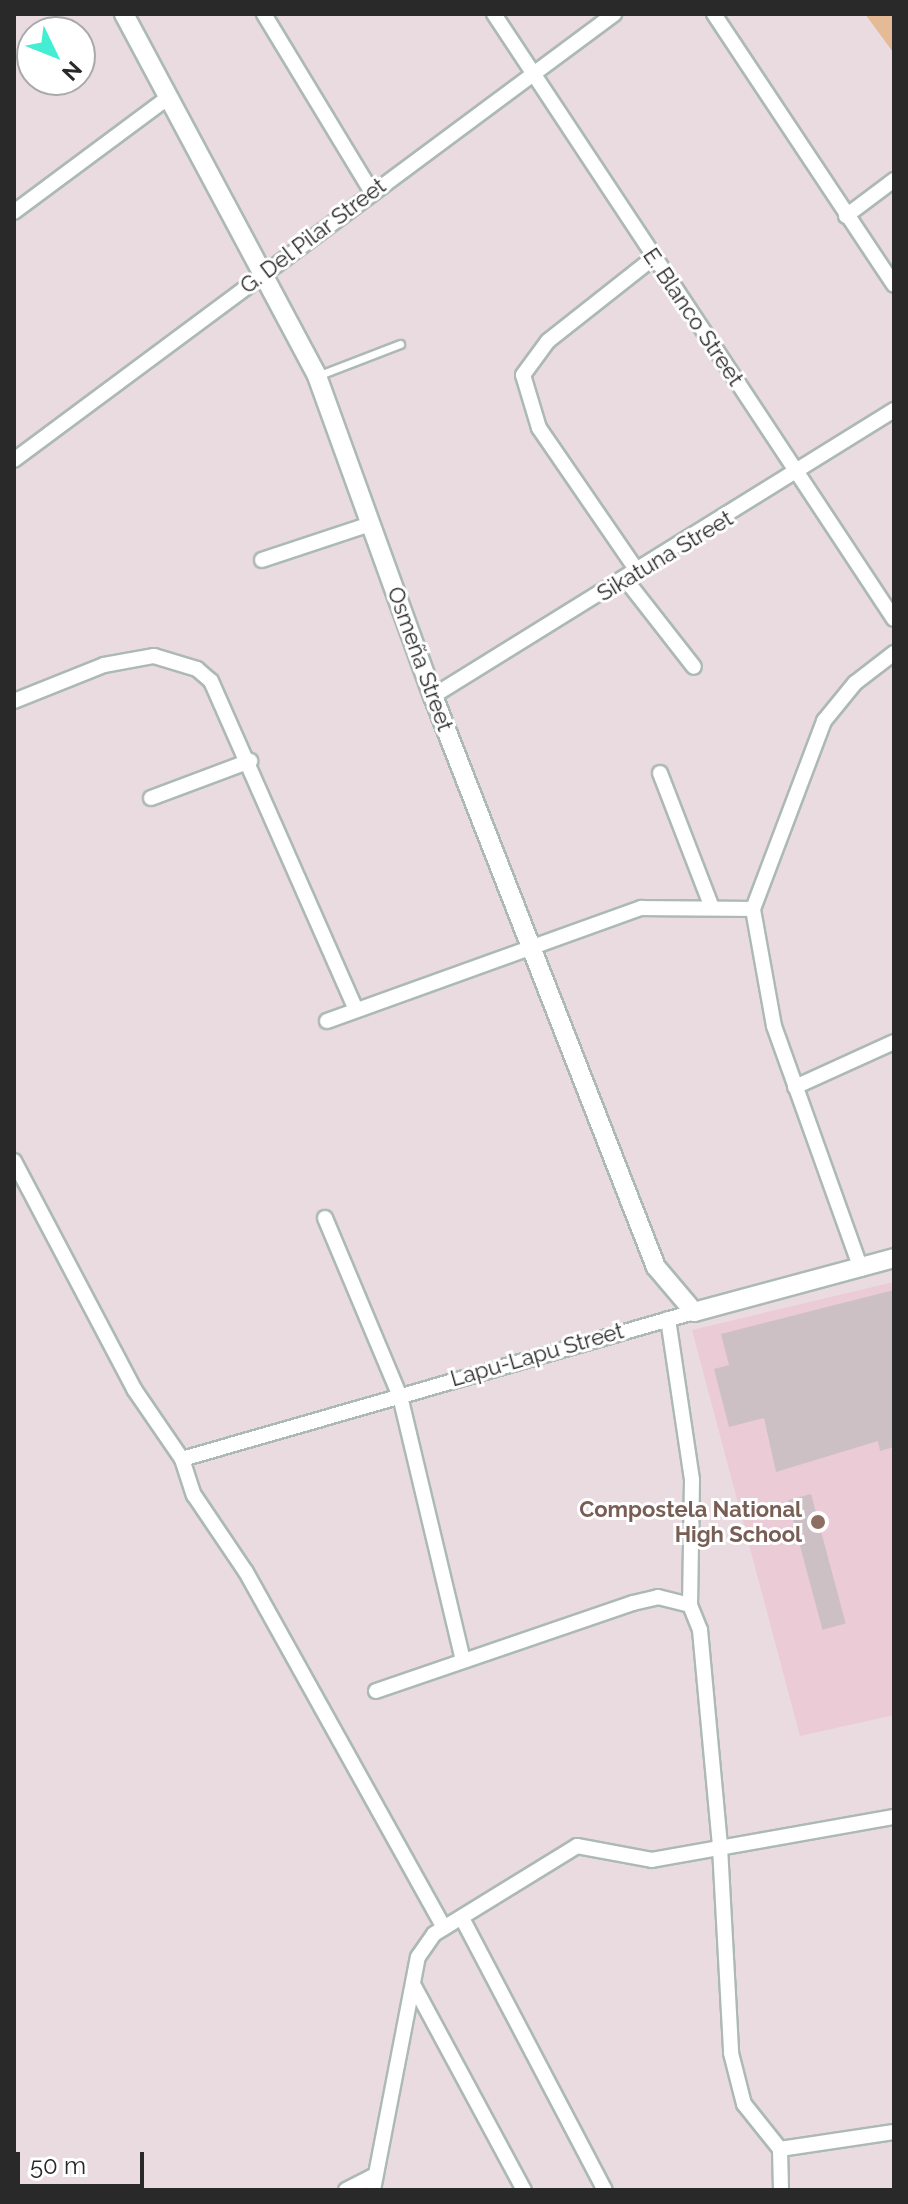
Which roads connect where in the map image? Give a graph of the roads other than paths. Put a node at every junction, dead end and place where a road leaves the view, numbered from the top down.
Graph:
1 (124, 14) edge
2 (264, 14) edge
3 (494, 14) edge
4 (614, 14) edge
5 (714, 14) edge
6 (532, 71) junction
7 (169, 97) junction
8 (894, 180) edge
9 (371, 191) junction
10 (14, 212) edge
11 (846, 216) junction
12 (652, 259) junction
13 (267, 270) junction
14 (894, 285) edge
15 (400, 344) dead end
16 (317, 376) junction
17 (894, 410) edge
18 (14, 460) edge
19 (800, 474) junction
20 (370, 524) junction
21 (262, 560) dead end
22 (632, 576) junction
23 (894, 619) edge
24 (894, 653) edge
25 (694, 667) dead end
26 (433, 696) junction
27 (14, 701) edge
28 (250, 761) junction
29 (660, 773) dead end
30 (151, 798) dead end
31 (711, 905) junction
32 (753, 909) junction
33 (528, 944) junction
34 (356, 1009) junction
35 (327, 1021) dead end
36 (894, 1042) edge
37 (795, 1087) junction
38 (14, 1161) edge
39 (325, 1218) dead end
40 (894, 1258) edge
41 (861, 1269) junction
42 (694, 1312) junction
43 (668, 1319) junction
44 (400, 1396) junction
45 (182, 1459) junction
46 (690, 1605) junction
47 (463, 1660) junction
48 (376, 1691) dead end
49 (894, 1817) edge
50 (720, 1847) junction
51 (463, 1920) junction
52 (444, 1928) junction
53 (414, 1986) junction
54 (894, 2132) edge
55 (780, 2149) junction
56 (374, 2182) edge
57 (346, 2190) edge
58 (524, 2190) edge
59 (605, 2190) edge
60 (781, 2190) edge

1 - 7 street, Osmeña Street
2 - 9 street
3 - 6 street, E. Blanco Street
4 - 6 street, G. Del Pilar Street
5 - 11 street
6 - 9 street, G. Del Pilar Street
6 - 12 street, E. Blanco Street
7 - 10 street
7 - 13 street, Osmeña Street
8 - 11 street
9 - 13 street, G. Del Pilar Street
11 - 14 street
12 - 19 street, E. Blanco Street
12 - 22 street
13 - 16 street, Osmeña Street
13 - 18 street, G. Del Pilar Street
15 - 16 lane
16 - 20 street, Osmeña Street
17 - 19 street, Sikatuna Street
19 - 22 street, Sikatuna Street
19 - 23 street, E. Blanco Street
20 - 21 street
20 - 26 street, Osmeña Street
22 - 25 street
22 - 26 street, Sikatuna Street
24 - 32 street
26 - 33 street, Osmeña Street
27 - 28 street
28 - 30 street
28 - 34 street
29 - 31 street
31 - 32 street
31 - 33 street
32 - 37 street
33 - 34 street
33 - 42 street, Osmeña Street
34 - 35 street
36 - 37 street
37 - 41 street
38 - 45 street
39 - 44 street
40 - 41 street, Lapu-Lapu Street
41 - 42 street, Lapu-Lapu Street
42 - 43 street, Lapu-Lapu Street
43 - 44 street, Lapu-Lapu Street
43 - 46 street
44 - 45 street, Lapu-Lapu Street
44 - 47 street
45 - 52 street
46 - 47 street
46 - 50 street
47 - 48 street
49 - 50 street
50 - 51 street
50 - 55 street
51 - 52 street
51 - 59 street
52 - 53 street
53 - 56 street
53 - 58 street
54 - 55 street
55 - 60 street
56 - 57 street

